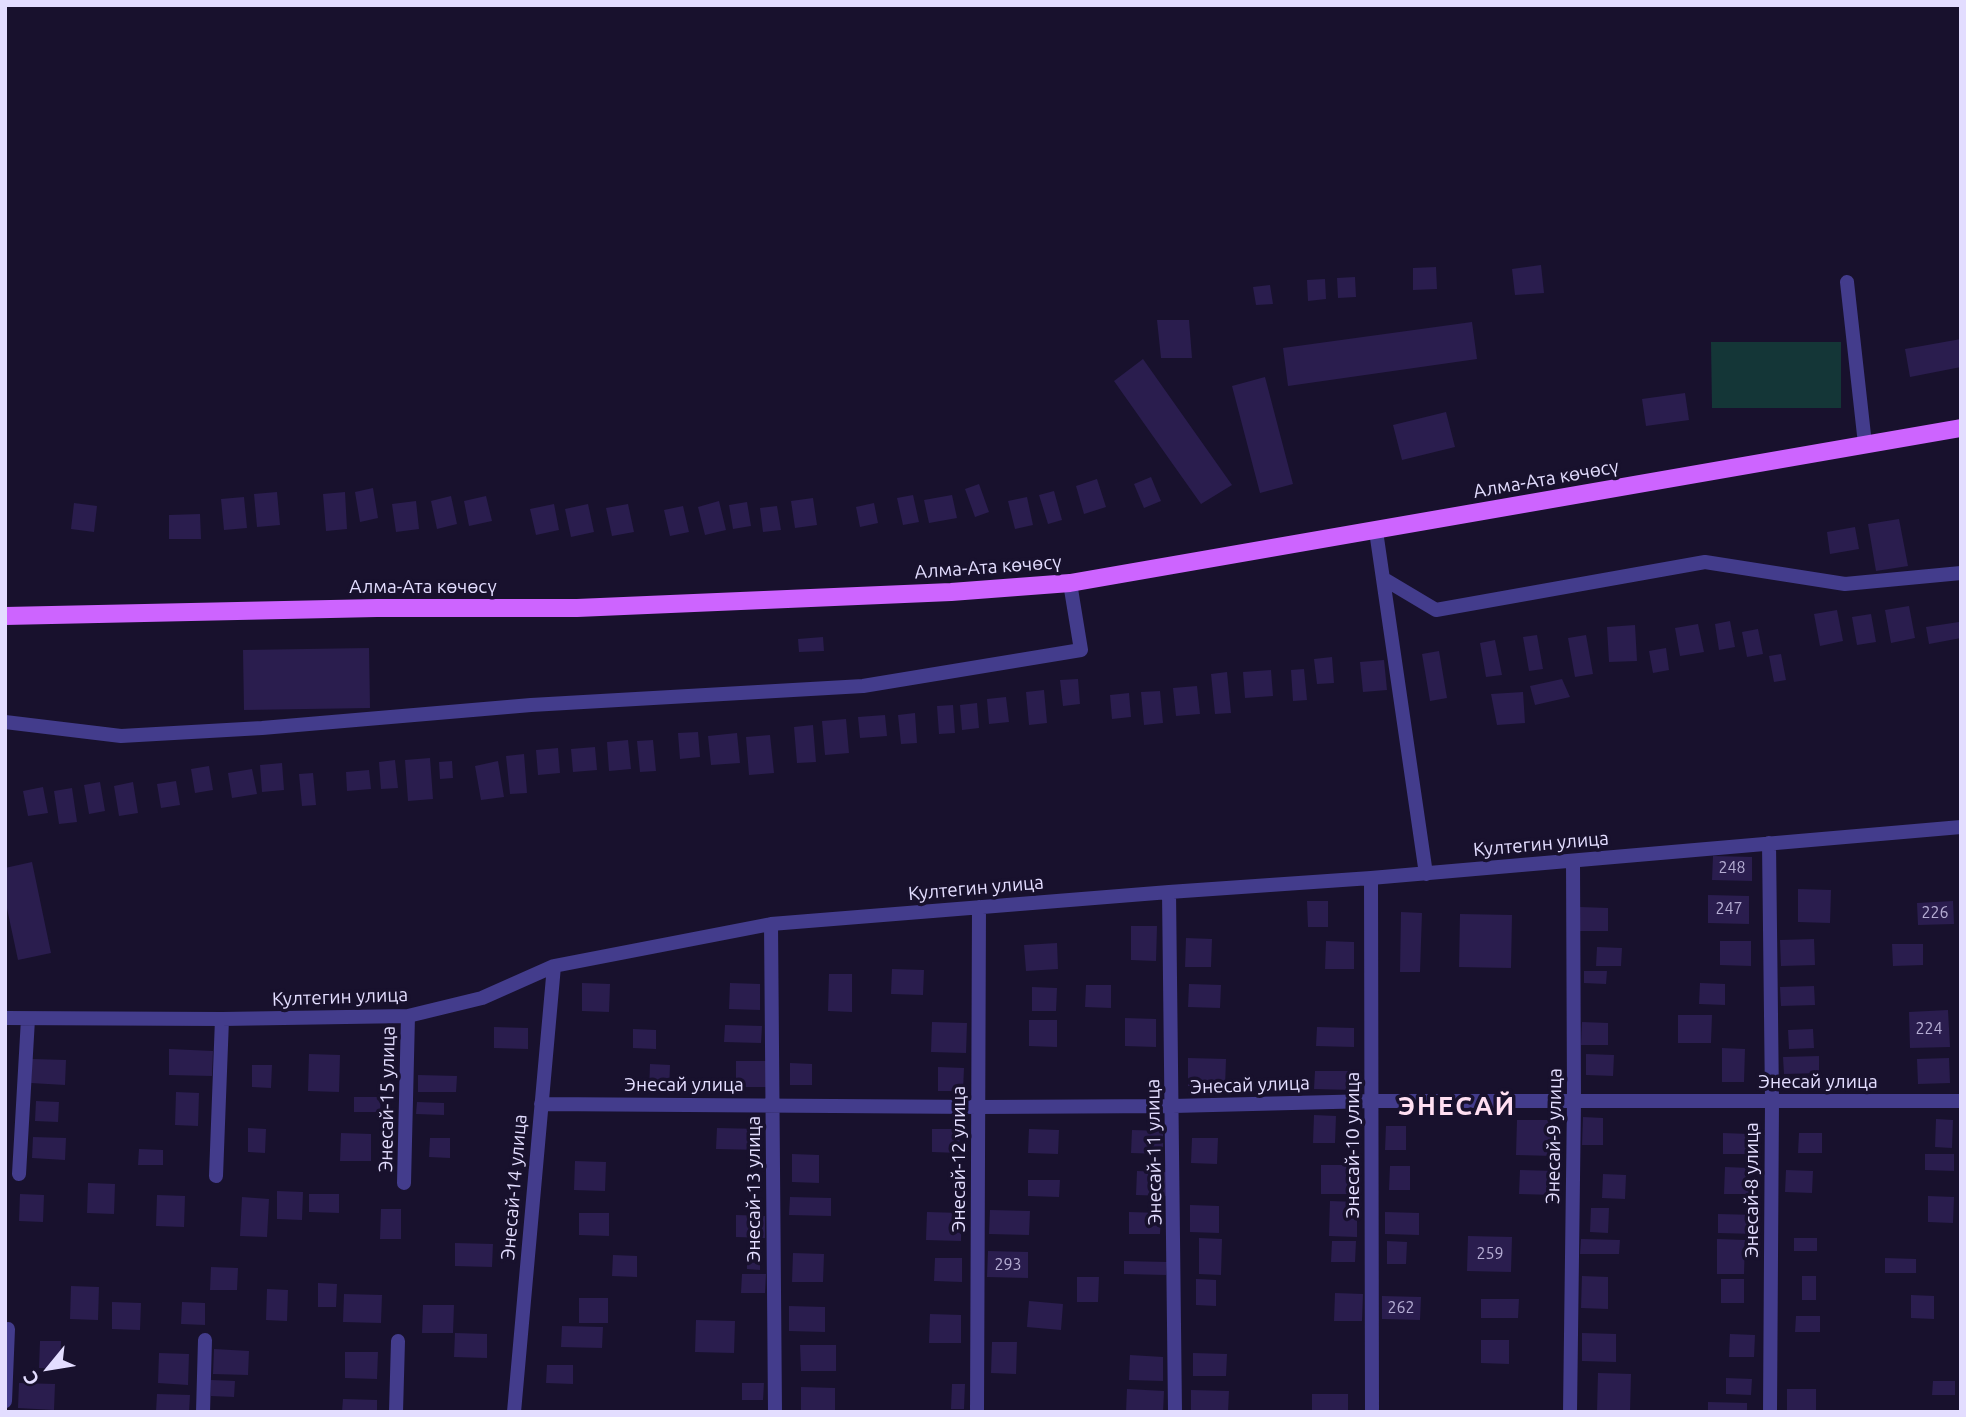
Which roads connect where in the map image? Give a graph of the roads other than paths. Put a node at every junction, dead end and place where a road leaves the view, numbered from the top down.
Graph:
1 (1847, 282) dead end
2 (1961, 428) edge
3 (1865, 444) junction
4 (1376, 531) junction
5 (1961, 573) edge
6 (1384, 579) junction
7 (1070, 583) junction
8 (5, 616) edge
9 (6, 720) edge
10 (1961, 827) edge
11 (1769, 844) junction
12 (1573, 861) junction
13 (1426, 874) junction
14 (1371, 878) junction
15 (1169, 892) junction
16 (979, 907) junction
17 (771, 924) junction
18 (554, 966) junction
19 (408, 1016) junction
20 (5, 1018) edge
21 (28, 1019) junction
22 (222, 1019) junction
23 (1372, 1101) junction
24 (1574, 1101) junction
25 (1772, 1101) junction
26 (1961, 1101) edge
27 (541, 1104) junction
28 (773, 1104) junction
29 (1173, 1106) junction
30 (979, 1107) junction
31 (19, 1174) dead end
32 (216, 1177) dead end
33 (404, 1183) dead end
34 (8, 1329) dead end
35 (205, 1340) dead end
36 (398, 1341) dead end
37 (5, 1401) edge
38 (203, 1412) edge
39 (396, 1412) edge
40 (514, 1412) edge
41 (775, 1412) edge
42 (977, 1412) edge
43 (1175, 1412) edge
44 (1372, 1412) edge
45 (1570, 1412) edge
46 (1770, 1412) edge

1 - 3 street
2 - 3 main road, Алма-Ата көчөсү
3 - 4 main road, Алма-Ата көчөсү
4 - 6 street
4 - 7 main road, Алма-Ата көчөсү
5 - 6 street
6 - 13 street
7 - 8 main road, Алма-Ата көчөсү
7 - 9 street
10 - 11 street, Култегин улица
11 - 12 street, Култегин улица
11 - 25 street, Энесай-8 улица
12 - 13 street, Култегин улица
12 - 24 street, Энесай-9 улица
13 - 14 street, Култегин улица
14 - 15 street, Култегин улица
14 - 23 street, Энесай-10 улица
15 - 16 street, Култегин улица
15 - 29 street, Энесай-11 улица
16 - 17 street, Култегин улица
16 - 30 street, Энесай-12 улица
17 - 18 street, Култегин улица
17 - 28 street, Энесай-13 улица
18 - 19 street, Култегин улица
18 - 27 street, Энесай-14 улица
19 - 22 street, Култегин улица
19 - 33 street, Энесай-15 улица
20 - 21 street, Култегин улица
21 - 22 street, Култегин улица
21 - 31 street
22 - 32 street
23 - 24 street, Энесай улица
23 - 29 street, Энесай улица
23 - 44 street, Энесай-10 улица
24 - 25 street, Энесай улица
24 - 45 street, Энесай-9 улица
25 - 26 street, Энесай улица
25 - 46 street, Энесай-8 улица
27 - 28 street, Энесай улица
27 - 40 street, Энесай-14 улица
28 - 30 street, Энесай улица
28 - 41 street, Энесай-13 улица
29 - 30 street, Энесай улица
29 - 43 street, Энесай-11 улица
30 - 42 street, Энесай-12 улица
34 - 37 street
35 - 38 street
36 - 39 street

